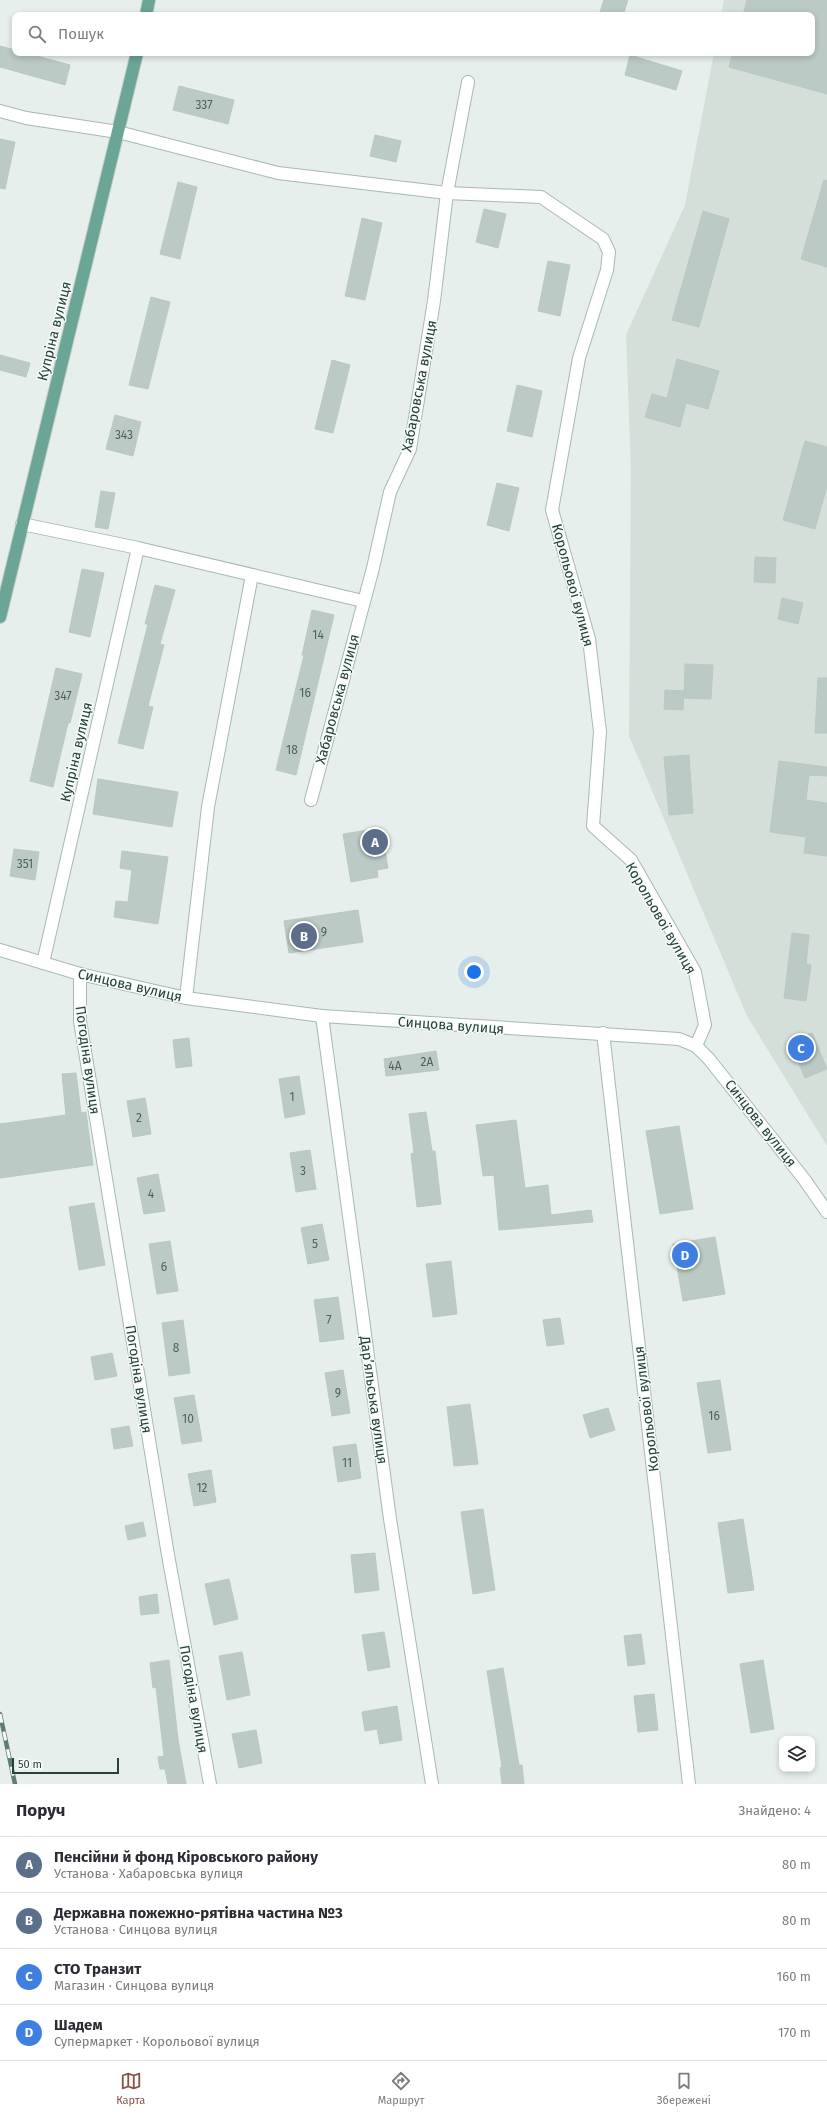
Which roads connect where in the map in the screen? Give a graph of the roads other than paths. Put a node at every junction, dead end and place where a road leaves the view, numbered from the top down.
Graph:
1 (149, 0) edge
2 (147, 12) edge
3 (136, 56) edge
4 (468, 82) dead end
5 (0, 111) edge
6 (118, 132) junction
7 (447, 193) junction
8 (22, 524) junction
9 (138, 548) junction
10 (252, 575) junction
11 (363, 601) junction
12 (0, 616) edge
13 (311, 800) dead end
14 (0, 950) edge
15 (43, 963) junction
16 (80, 974) junction
17 (186, 998) junction
18 (322, 1016) junction
19 (603, 1033) junction
20 (696, 1046) junction
21 (827, 1212) edge
22 (210, 1784) edge
23 (432, 1784) edge
24 (689, 1784) edge

1 - 2 main road
3 - 6 main road, Купріна вулиця
4 - 7 street, Хабаровська вулиця
5 - 6 street
6 - 7 street
6 - 8 main road, Купріна вулиця
7 - 11 street, Хабаровська вулиця
7 - 20 street, Корольової вулиця
8 - 9 street
8 - 12 main road, Купріна вулиця
9 - 10 street
9 - 15 street, Купріна вулиця
10 - 11 street
10 - 17 street
11 - 13 street, Хабаровська вулиця
14 - 15 street, Синцова вулиця
15 - 16 street, Синцова вулиця
16 - 17 street, Синцова вулиця
16 - 22 street, Погодіна вулиця
17 - 18 street, Синцова вулиця
18 - 19 street, Синцова вулиця
18 - 23 street, Дар’яльська вулиця
19 - 20 street, Синцова вулиця
19 - 24 street, Корольової вулиця
20 - 21 street, Синцова вулиця

